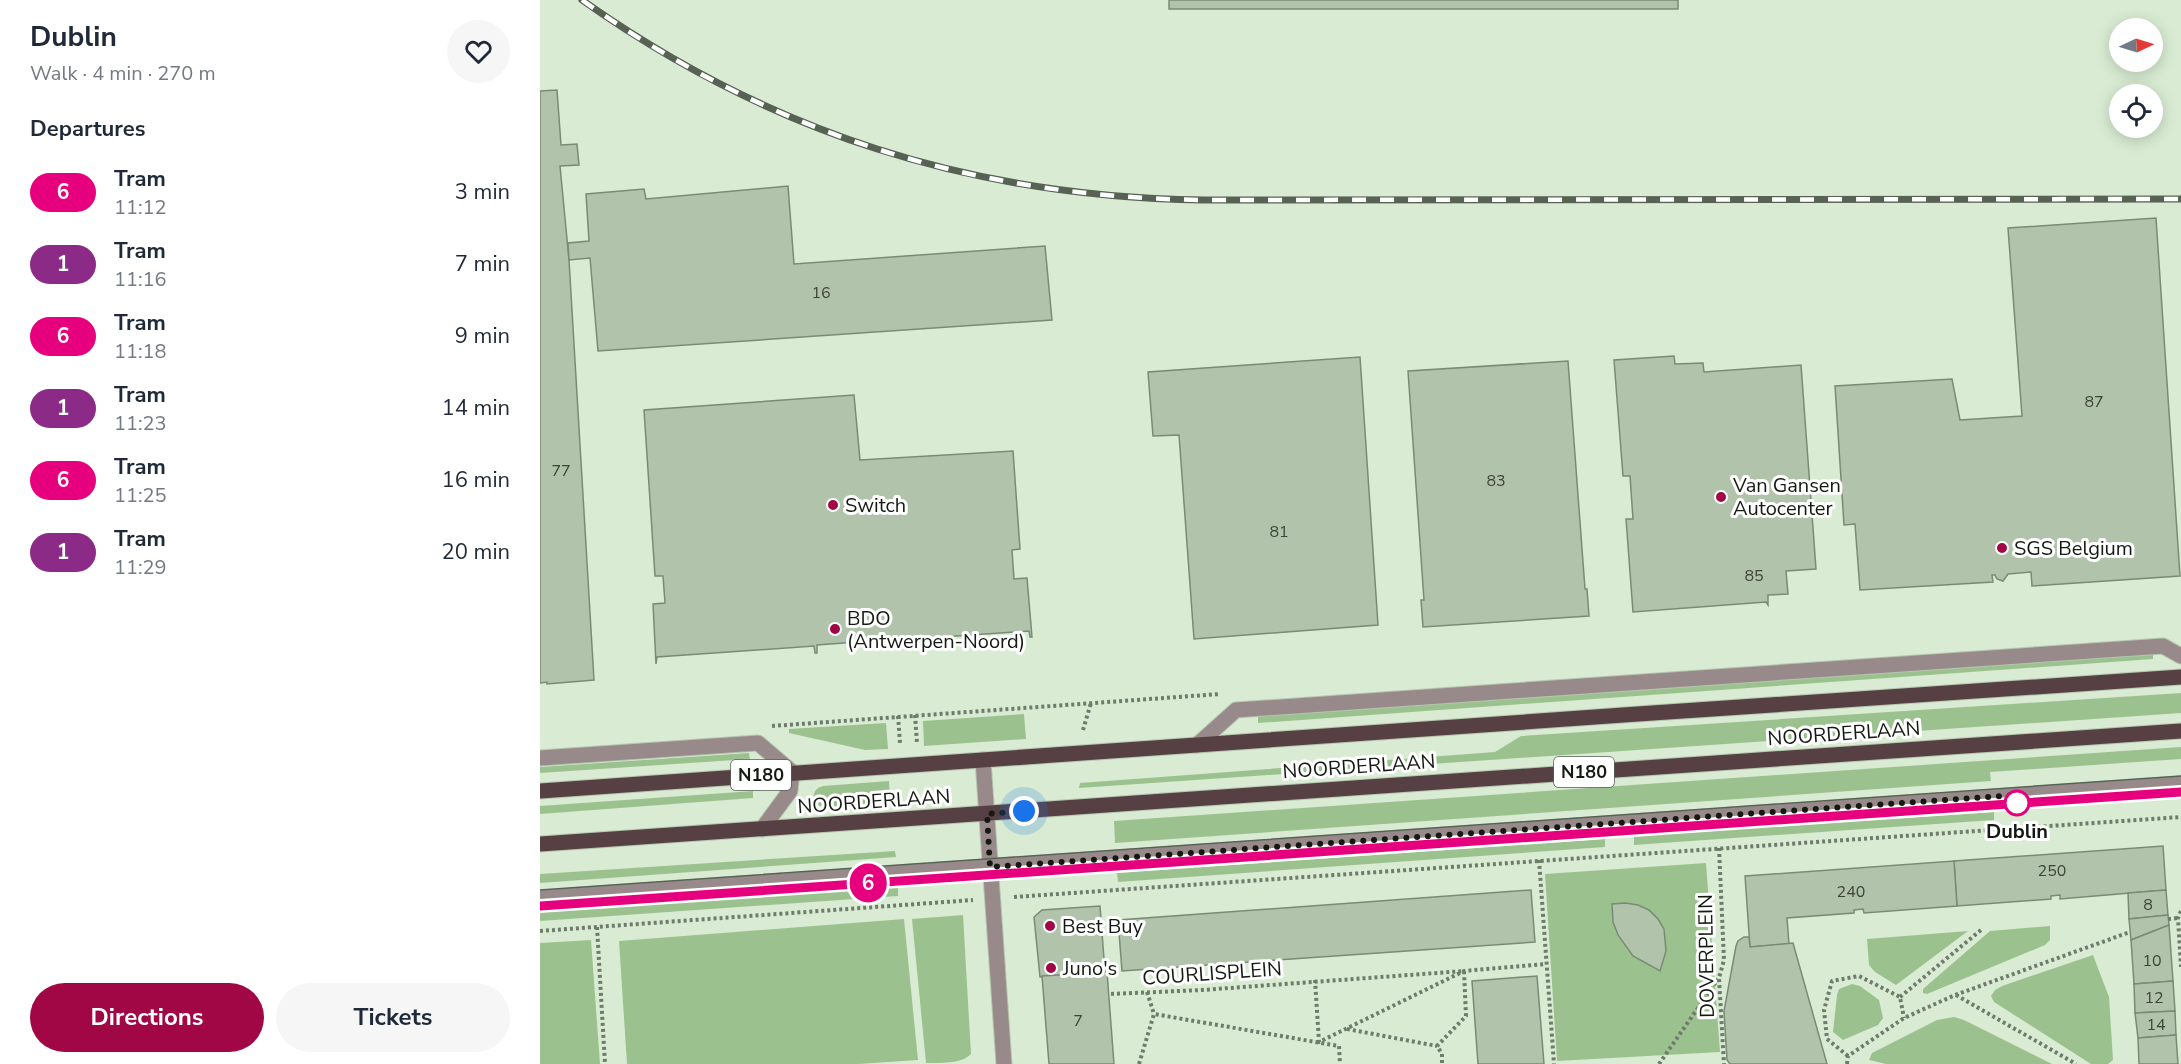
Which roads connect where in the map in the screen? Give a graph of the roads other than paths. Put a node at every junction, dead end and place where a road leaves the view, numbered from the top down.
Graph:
1 (2181, 657) edge
2 (2181, 677) edge
3 (2181, 731) edge
4 (1197, 745) junction
5 (540, 758) edge
6 (983, 760) junction
7 (792, 772) junction
8 (2181, 784) edge
9 (540, 791) edge
10 (987, 814) junction
11 (762, 830) junction
12 (540, 844) edge
13 (990, 867) junction
14 (540, 898) edge
15 (1004, 1064) edge

1 - 4 street
2 - 4 main road, NOORDERLAAN / N180
3 - 10 main road, NOORDERLAAN / N180
4 - 6 main road, NOORDERLAAN / N180
5 - 7 street, NOORDERLAAN
6 - 7 main road, NOORDERLAAN / N180
6 - 10 street
7 - 9 main road, NOORDERLAAN / N180
7 - 11 street
8 - 13 street
10 - 11 main road, NOORDERLAAN / N180
10 - 13 street
11 - 12 main road, NOORDERLAAN / N180
13 - 14 street
13 - 15 street

